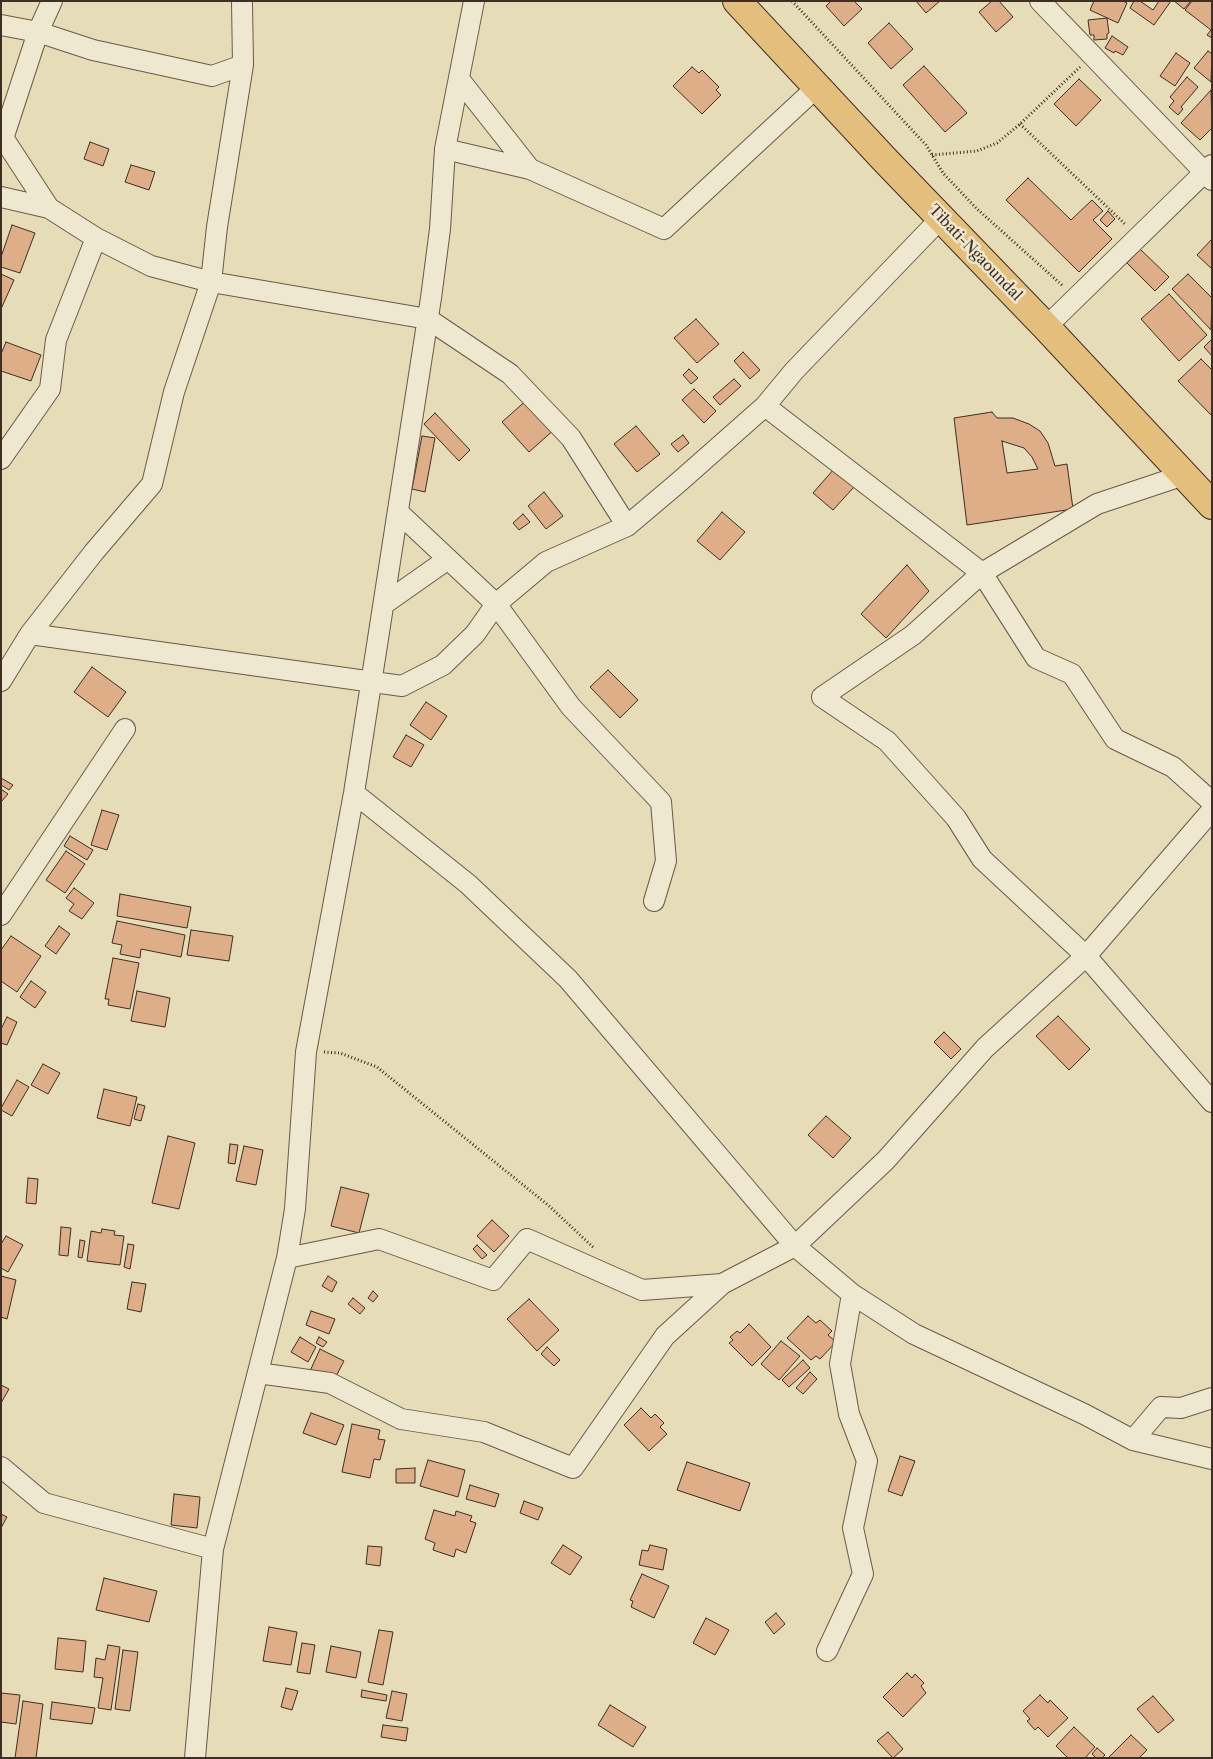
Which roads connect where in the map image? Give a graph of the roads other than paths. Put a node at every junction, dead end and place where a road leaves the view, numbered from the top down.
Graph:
1 (52, 1) edge
2 (242, 1) edge
3 (474, 1) edge
4 (737, 1) edge
5 (1040, 1) edge
6 (1, 24) edge
7 (38, 32) junction
8 (243, 65) junction
9 (459, 79) junction
10 (817, 86) junction
11 (3, 142) edge
12 (444, 149) junction
13 (530, 169) junction
14 (1209, 173) edge
15 (1, 197) edge
16 (49, 208) junction
17 (941, 218) junction
18 (96, 238) junction
19 (212, 282) junction
20 (428, 319) junction
21 (1046, 327) junction
22 (765, 406) junction
23 (1, 459) edge
24 (1184, 475) junction
25 (1212, 505) edge
26 (398, 512) junction
27 (627, 526) junction
28 (448, 559) junction
29 (982, 573) junction
30 (384, 604) junction
31 (496, 604) junction
32 (30, 634) junction
33 (1, 681) edge
34 (372, 681) junction
35 (125, 729) dead end
36 (354, 793) junction
37 (1212, 802) edge
38 (1212, 810) edge
39 (654, 901) dead end
40 (1, 915) edge
41 (1086, 956) junction
42 (1212, 1102) edge
43 (795, 1246) junction
44 (288, 1258) junction
45 (722, 1284) junction
46 (852, 1294) junction
47 (258, 1373) junction
48 (1212, 1398) edge
49 (1132, 1440) junction
50 (1212, 1459) edge
51 (1, 1468) edge
52 (213, 1550) junction
53 (827, 1651) dead end
54 (196, 1758) edge

1 - 7 street
2 - 8 street
3 - 9 street
4 - 10 highway, Tibati-Ngaoundal
5 - 14 street
6 - 7 street
7 - 8 street
7 - 11 street
8 - 19 street
9 - 12 street
9 - 13 street
10 - 13 street
10 - 17 highway, Tibati-Ngaoundal
11 - 16 street
12 - 13 street
12 - 20 street
14 - 21 street
15 - 16 street
16 - 18 street
17 - 21 highway, Tibati-Ngaoundal
17 - 22 street
18 - 19 street
18 - 23 street
19 - 20 street
19 - 32 street
20 - 26 street
20 - 27 street
21 - 24 highway, Tibati-Ngaoundal
22 - 27 street
22 - 29 street
24 - 25 highway, Tibati-Ngaoundal
24 - 29 street
26 - 28 street
26 - 30 street
27 - 31 street
28 - 30 street
28 - 31 street
29 - 37 street
29 - 41 street
30 - 34 street
31 - 34 street
31 - 39 street
32 - 33 street
32 - 34 street
34 - 36 street
35 - 40 street
36 - 43 street
36 - 44 street
38 - 41 street
41 - 42 street
41 - 43 street
43 - 45 street
43 - 46 street
44 - 45 street
44 - 47 street
45 - 47 street
46 - 49 street
46 - 53 street
47 - 52 street
48 - 49 street
49 - 50 street
51 - 52 street
52 - 54 street

